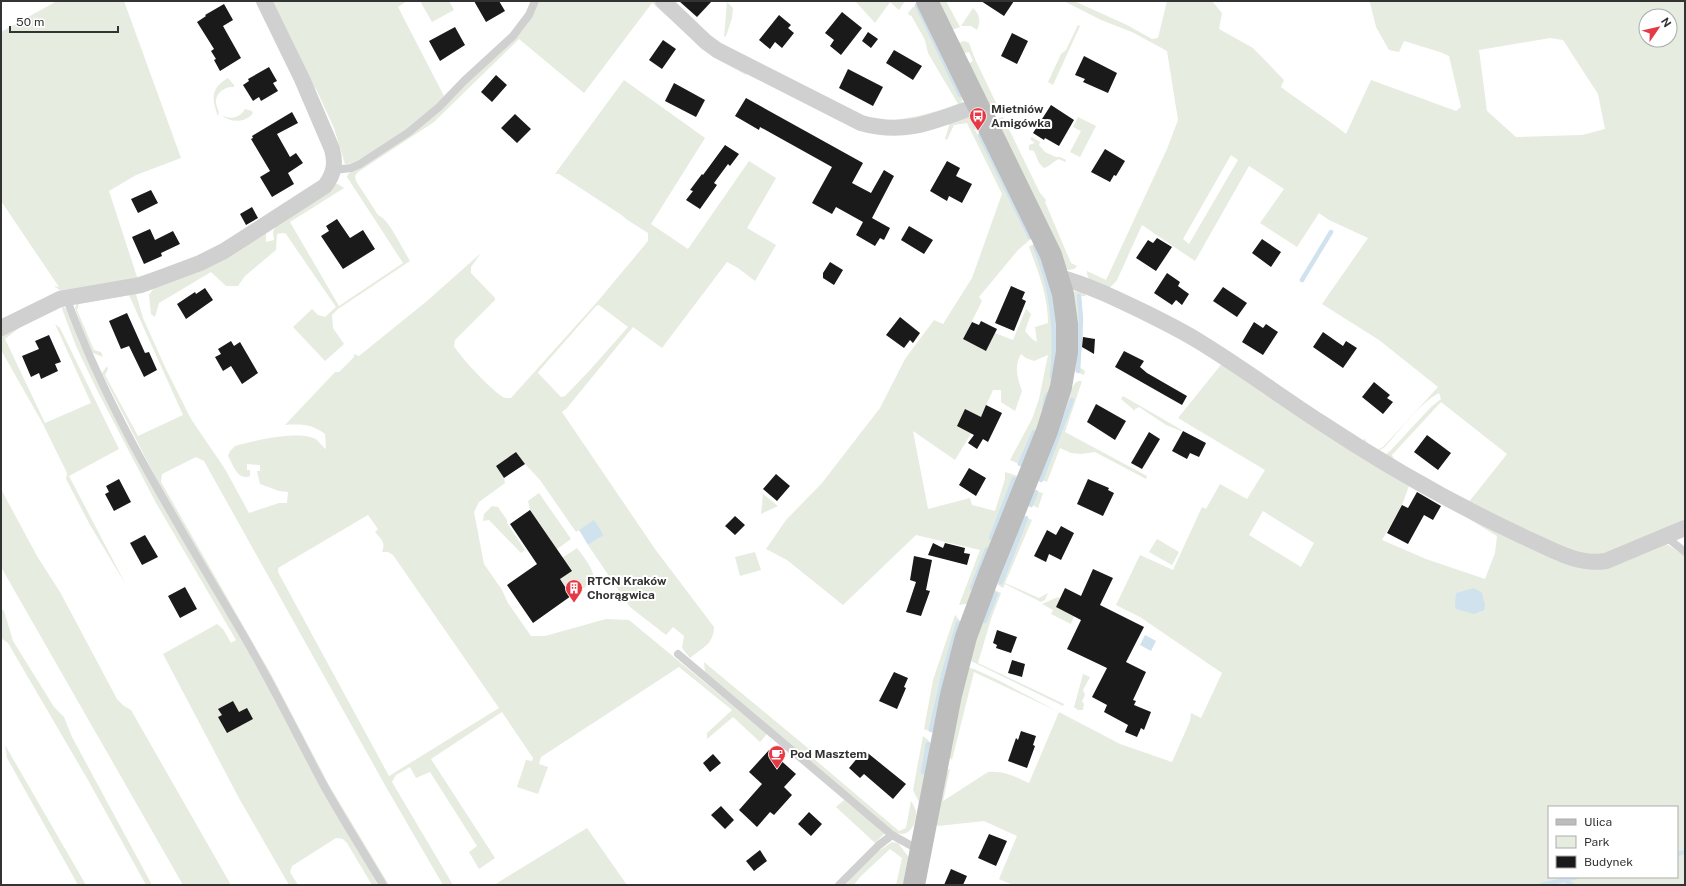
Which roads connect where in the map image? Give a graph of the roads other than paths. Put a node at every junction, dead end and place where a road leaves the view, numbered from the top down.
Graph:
1 (264, 1) edge
2 (535, 1) edge
3 (663, 1) edge
4 (927, 1) edge
5 (979, 105) junction
6 (334, 170) junction
7 (1059, 277) junction
8 (66, 297) junction
9 (1, 328) edge
10 (1685, 528) edge
11 (1665, 536) junction
12 (1685, 552) edge
13 (678, 654) dead end
14 (892, 835) junction
15 (920, 851) junction
16 (383, 885) edge
17 (839, 885) edge
18 (914, 885) edge

1 - 6 street
2 - 6 lane
3 - 5 street
4 - 5 street
5 - 7 street
6 - 8 street
7 - 11 street
7 - 15 street
8 - 9 street
8 - 16 lane
10 - 11 street
11 - 12 lane
13 - 14 lane
14 - 15 lane
14 - 17 lane
15 - 18 street

